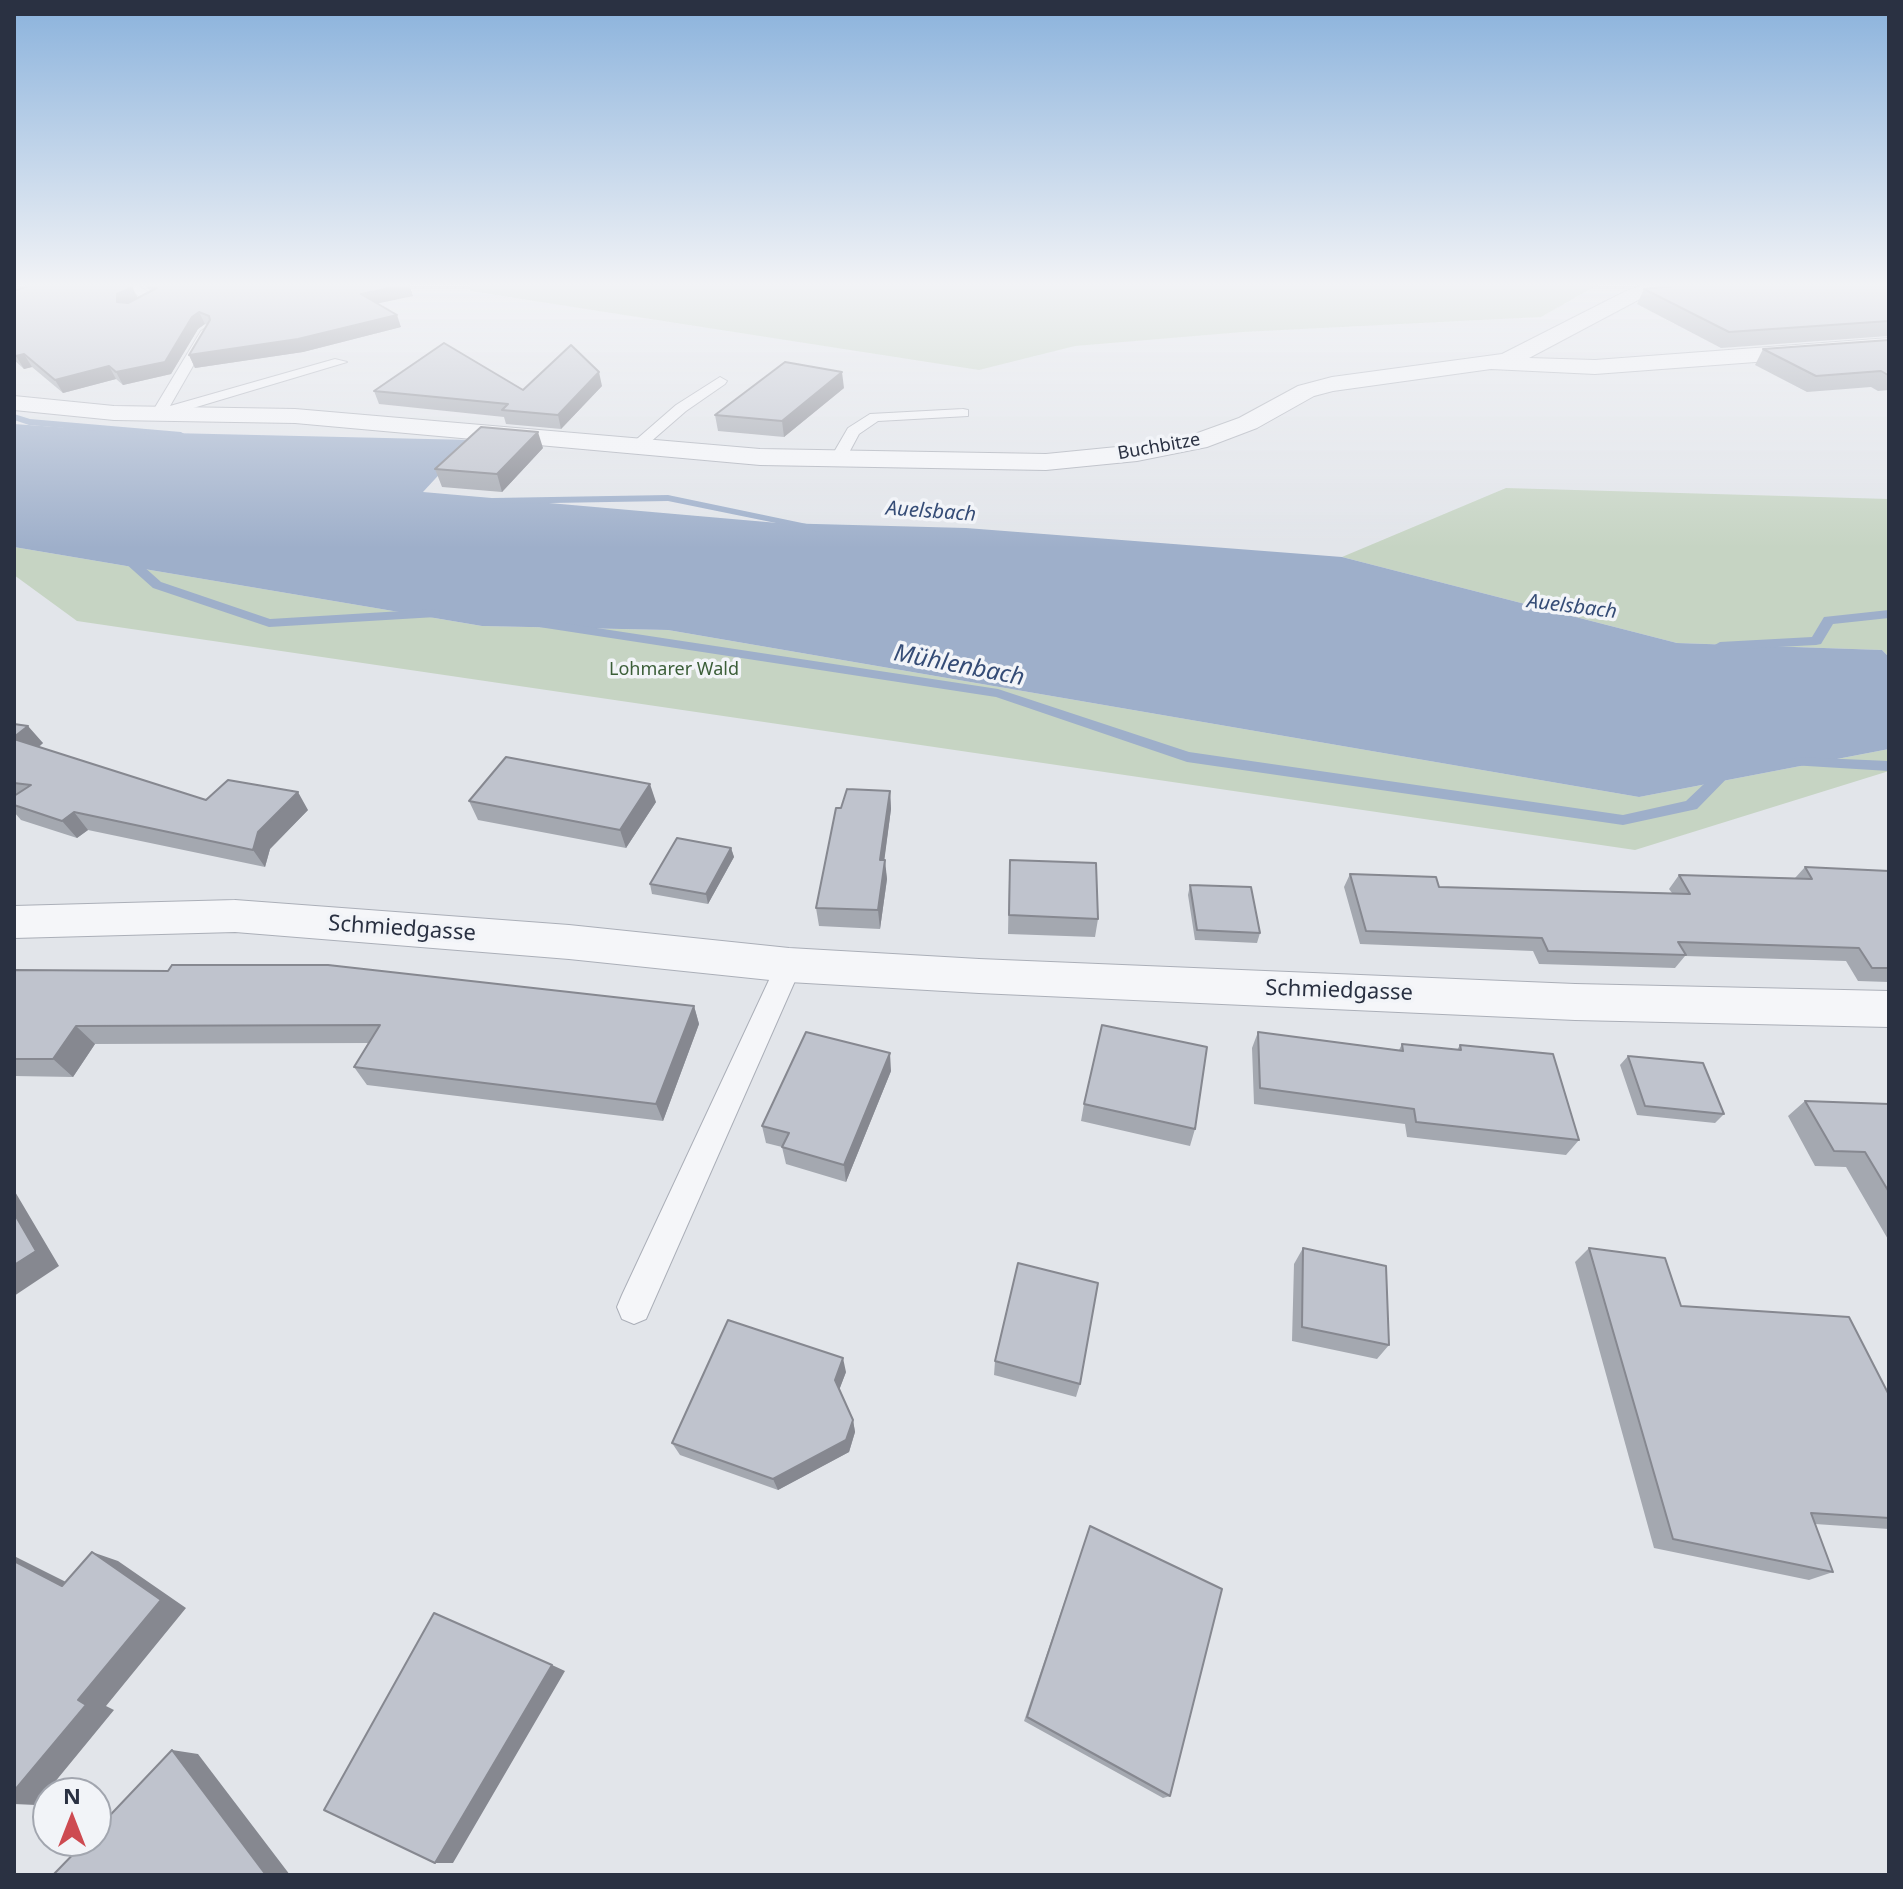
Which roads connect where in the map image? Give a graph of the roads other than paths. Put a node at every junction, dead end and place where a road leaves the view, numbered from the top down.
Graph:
1 (183, 371) edge
2 (308, 371) edge
3 (1432, 371) edge
4 (720, 381) dead end
5 (14, 403) edge
6 (963, 413) dead end
7 (158, 414) junction
8 (635, 448) junction
9 (838, 459) junction
10 (14, 922) edge
11 (789, 965) junction
12 (1889, 1009) edge
13 (634, 1307) dead end

1 - 7 lane
2 - 7 lane
3 - 9 street, Buchbitze
4 - 8 lane
5 - 7 street, Buchbitze
6 - 9 lane
7 - 8 street, Buchbitze
8 - 9 street, Buchbitze
10 - 11 street, Schmiedgasse
11 - 12 street, Schmiedgasse
11 - 13 lane

